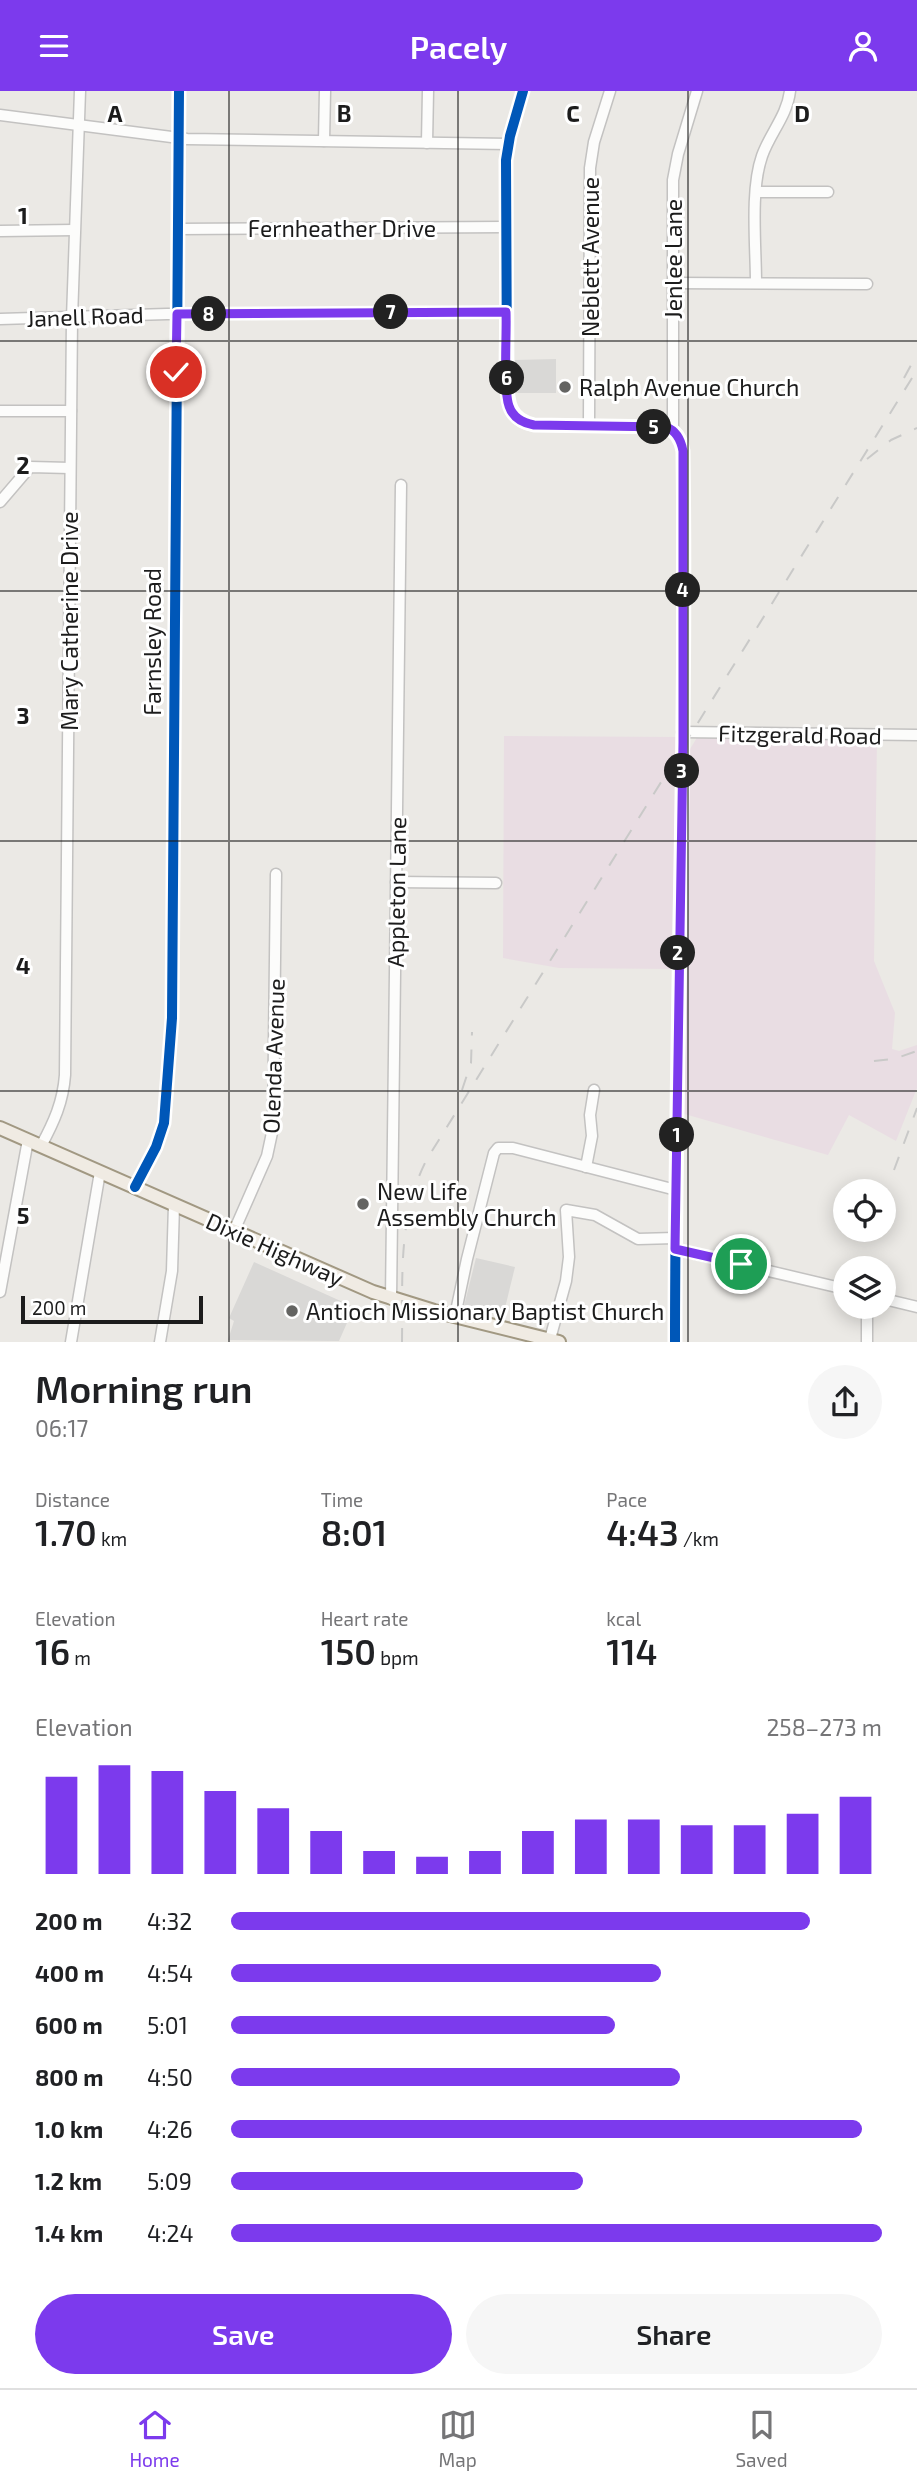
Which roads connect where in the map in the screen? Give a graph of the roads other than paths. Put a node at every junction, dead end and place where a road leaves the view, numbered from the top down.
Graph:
1 (80, 91) edge
2 (179, 91) edge
3 (326, 91) edge
4 (428, 91) edge
5 (523, 91) edge
6 (610, 91) edge
7 (697, 91) edge
8 (790, 91) edge
9 (0, 115) edge
10 (80, 125) junction
11 (179, 138) junction
12 (324, 141) junction
13 (427, 143) junction
14 (509, 144) junction
15 (756, 192) junction
16 (828, 193) dead end
17 (506, 227) junction
18 (178, 229) junction
19 (74, 230) junction
20 (0, 231) edge
21 (673, 283) junction
22 (756, 283) junction
23 (867, 284) dead end
24 (506, 312) junction
25 (177, 314) junction
26 (72, 318) junction
27 (0, 319) edge
28 (0, 411) edge
29 (71, 411) junction
30 (589, 426) junction
31 (673, 430) junction
32 (70, 468) junction
33 (401, 485) dead end
34 (0, 502) edge
35 (682, 732) junction
36 (917, 735) edge
37 (276, 874) dead end
38 (396, 882) junction
39 (496, 883) dead end
40 (594, 1090) dead end
41 (0, 1128) edge
42 (28, 1140) junction
43 (41, 1146) junction
44 (586, 1167) junction
45 (100, 1172) junction
46 (135, 1187) junction
47 (677, 1191) junction
48 (174, 1205) junction
49 (234, 1231) junction
50 (675, 1243) junction
51 (833, 1286) edge
52 (0, 1292) edge
53 (391, 1299) junction
54 (896, 1302) edge
55 (917, 1307) edge
56 (455, 1316) junction
57 (867, 1319) edge
58 (555, 1341) edge
59 (71, 1342) edge
60 (160, 1342) edge
61 (675, 1342) edge
62 (867, 1342) edge

1 - 10 street, Mary Catherine Drive
2 - 11 street, Farnsley Road
3 - 12 street
4 - 13 street
5 - 14 street
6 - 30 street, Neblett Avenue
7 - 21 street, Jenlee Lane
8 - 15 street
9 - 10 street
10 - 11 street
10 - 19 street, Mary Catherine Drive
11 - 12 street
11 - 18 street, Farnsley Road
12 - 13 street
13 - 14 street
14 - 17 street
15 - 16 street
15 - 22 street
17 - 18 street, Fernheather Drive
17 - 24 street
18 - 25 street, Farnsley Road
19 - 20 street
19 - 26 street, Mary Catherine Drive
21 - 22 street
21 - 31 street, Jenlee Lane
22 - 23 street
24 - 25 street, Janell Road
24 - 30 street
25 - 26 street, Janell Road
25 - 46 street, Farnsley Road
26 - 27 street, Janell Road
26 - 29 street, Mary Catherine Drive
28 - 29 street
29 - 32 street, Mary Catherine Drive
30 - 31 street
31 - 35 street, Jenlee Lane
32 - 34 street
32 - 43 street, Mary Catherine Drive
33 - 38 street, Appleton Lane
35 - 36 street, Fitzgerald Road
35 - 47 street, Jenlee Lane
37 - 49 street, Olenda Avenue
38 - 39 street
38 - 53 street, Appleton Lane
40 - 44 street
41 - 42 main road, Dixie Highway
42 - 43 main road, Dixie Highway
42 - 52 street
43 - 45 main road, Dixie Highway
44 - 47 street
44 - 56 street
45 - 46 main road, Dixie Highway
45 - 59 street
46 - 48 main road, Dixie Highway
47 - 50 street, Jenlee Lane
48 - 49 main road, Dixie Highway
48 - 60 street
49 - 53 main road, Dixie Highway
50 - 51 street
50 - 58 street
50 - 61 street, Jenlee Lane
53 - 56 main road, Dixie Highway
54 - 55 street
56 - 58 main road, Dixie Highway
57 - 62 street

